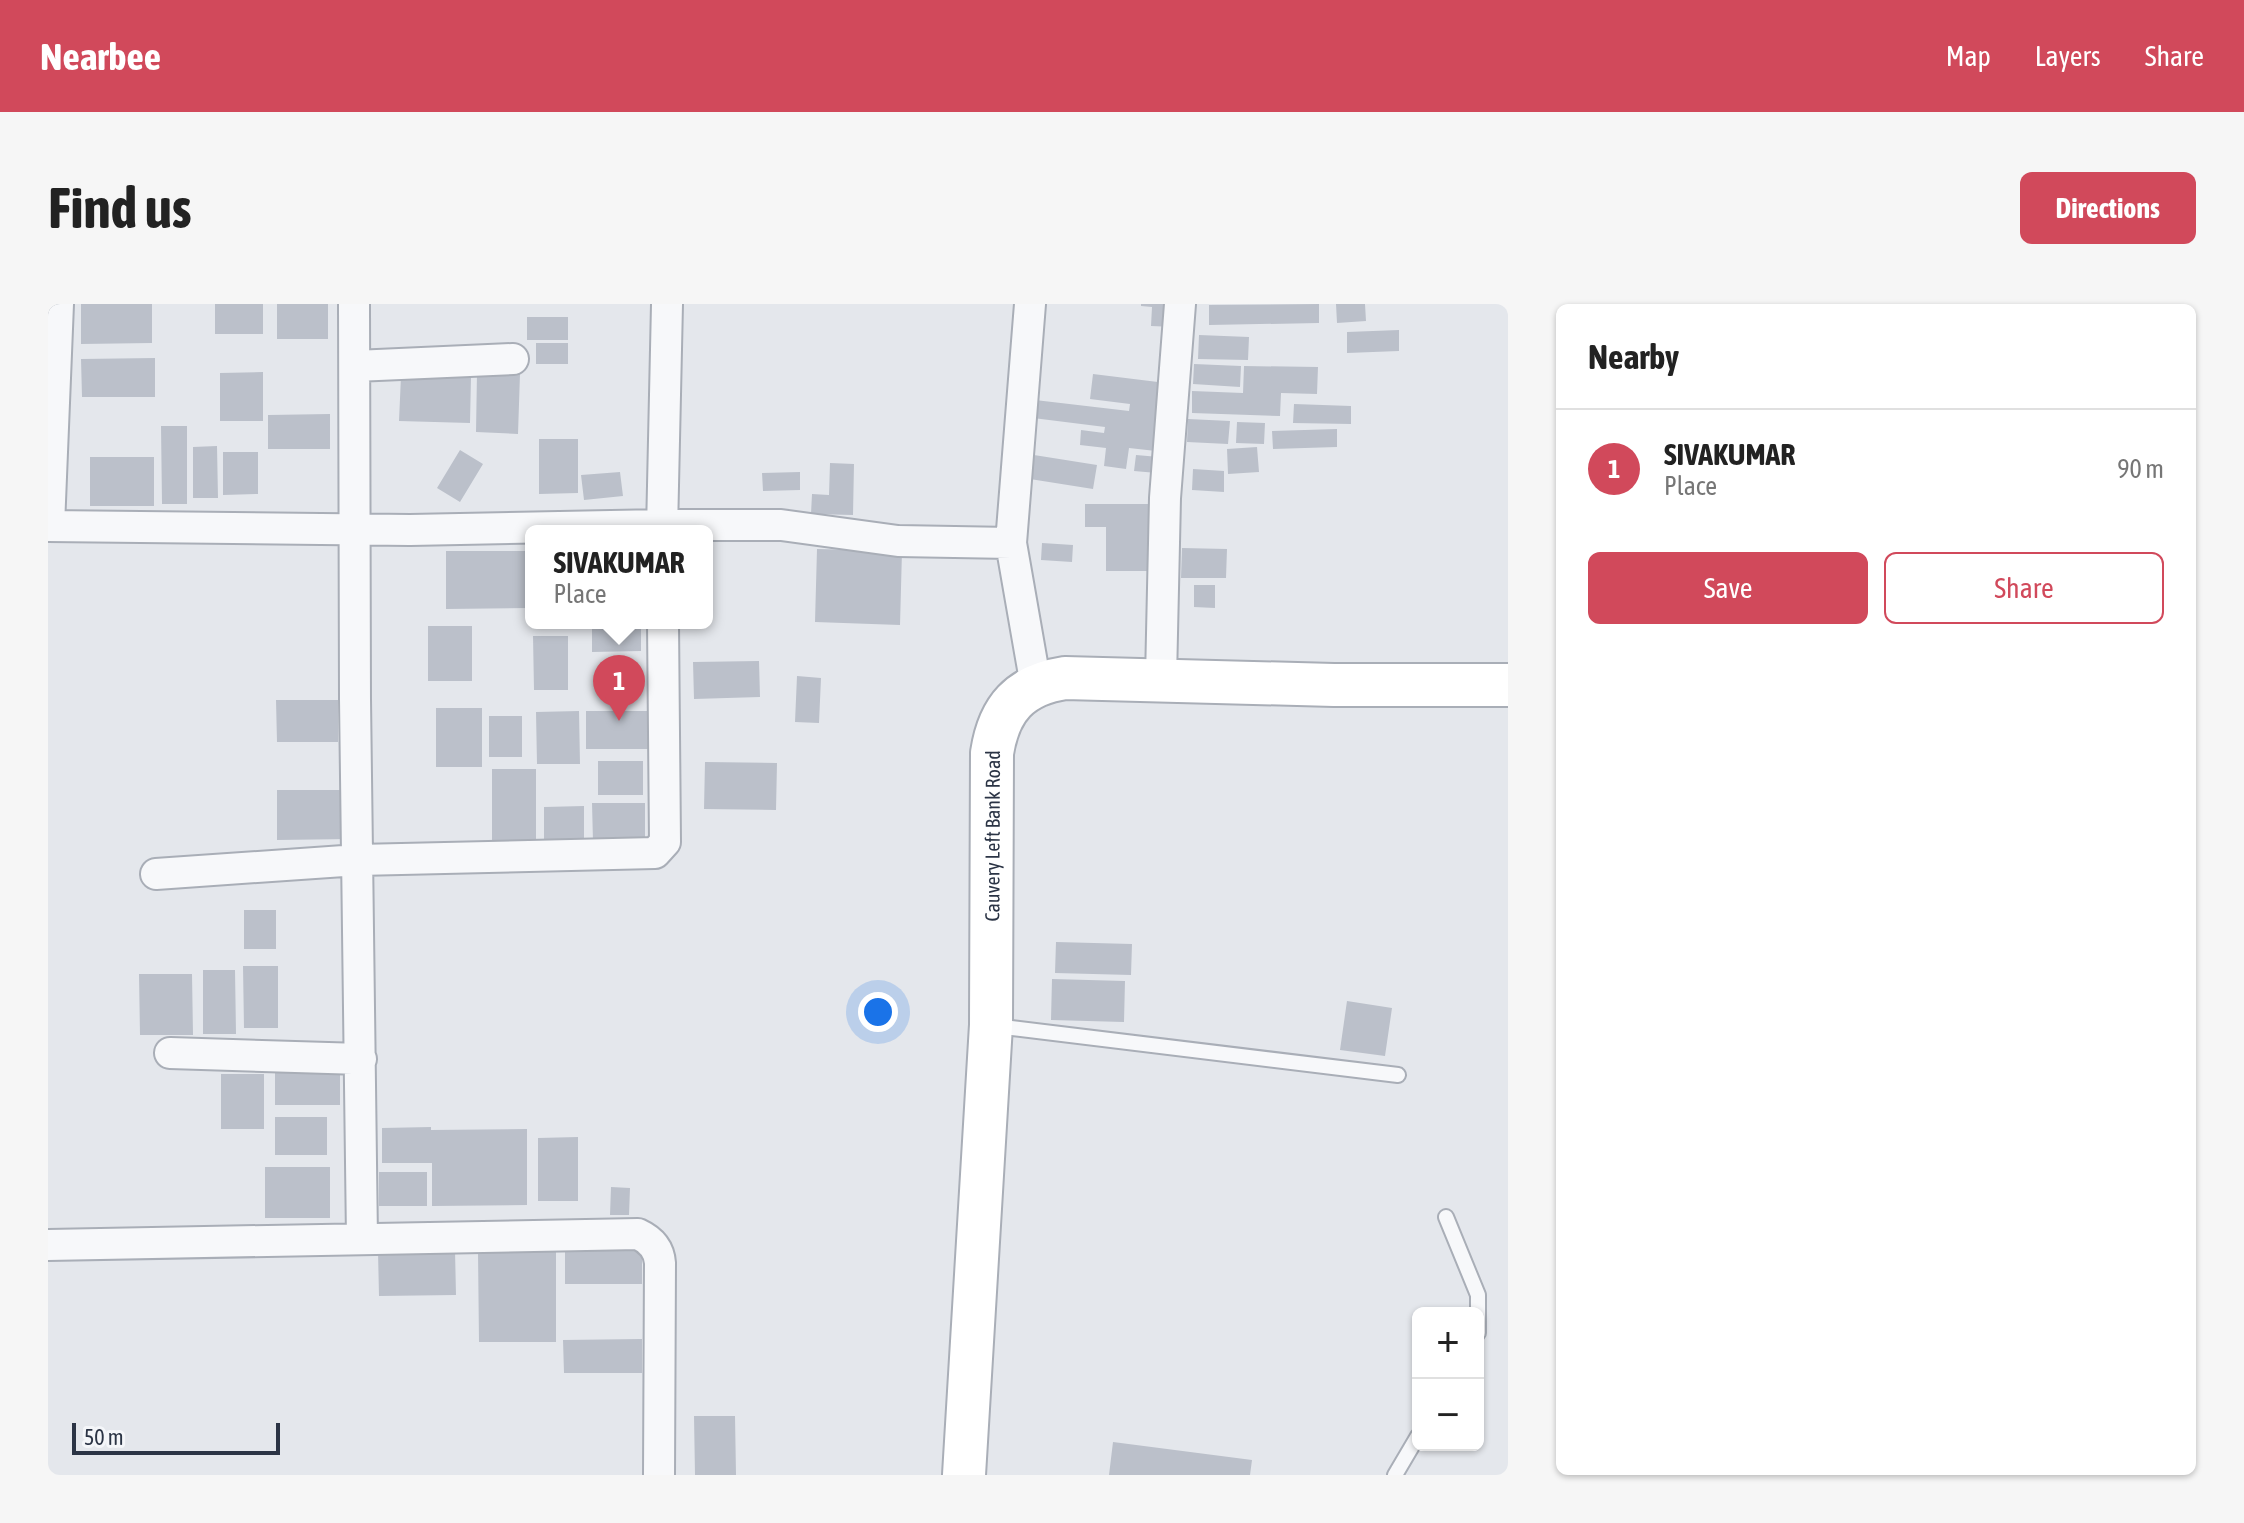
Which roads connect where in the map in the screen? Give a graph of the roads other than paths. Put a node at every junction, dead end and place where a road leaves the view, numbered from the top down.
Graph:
1 (58, 304) edge
2 (354, 304) edge
3 (667, 304) edge
4 (1030, 304) edge
5 (1180, 304) edge
6 (513, 359) dead end
7 (355, 366) junction
8 (662, 525) edge
9 (48, 526) edge
10 (713, 527) edge
11 (525, 529) edge
12 (355, 530) junction
13 (1011, 543) junction
14 (663, 629) edge
15 (1161, 679) junction
16 (1508, 685) edge
17 (1036, 686) junction
18 (358, 860) junction
19 (156, 874) dead end
20 (991, 1025) junction
21 (170, 1053) dead end
22 (361, 1059) junction
23 (1398, 1075) dead end
24 (1446, 1217) dead end
25 (362, 1239) junction
26 (48, 1245) edge
27 (1478, 1307) edge
28 (1412, 1446) edge
29 (659, 1475) edge
30 (964, 1475) edge
31 (1395, 1475) edge

1 - 9 street
2 - 7 street
3 - 8 street
4 - 13 street
5 - 15 street
6 - 7 street
7 - 12 street
9 - 12 street
10 - 13 street
11 - 12 street
12 - 18 street
13 - 17 street
14 - 18 street
15 - 16 main road, Cauvery Left Bank Road
15 - 17 main road, Cauvery Left Bank Road
17 - 20 main road, Cauvery Left Bank Road
18 - 19 street
18 - 22 street
20 - 23 lane
20 - 30 main road, Cauvery Left Bank Road
21 - 22 street
22 - 25 street
24 - 27 lane
25 - 26 street
25 - 29 street
28 - 31 lane

